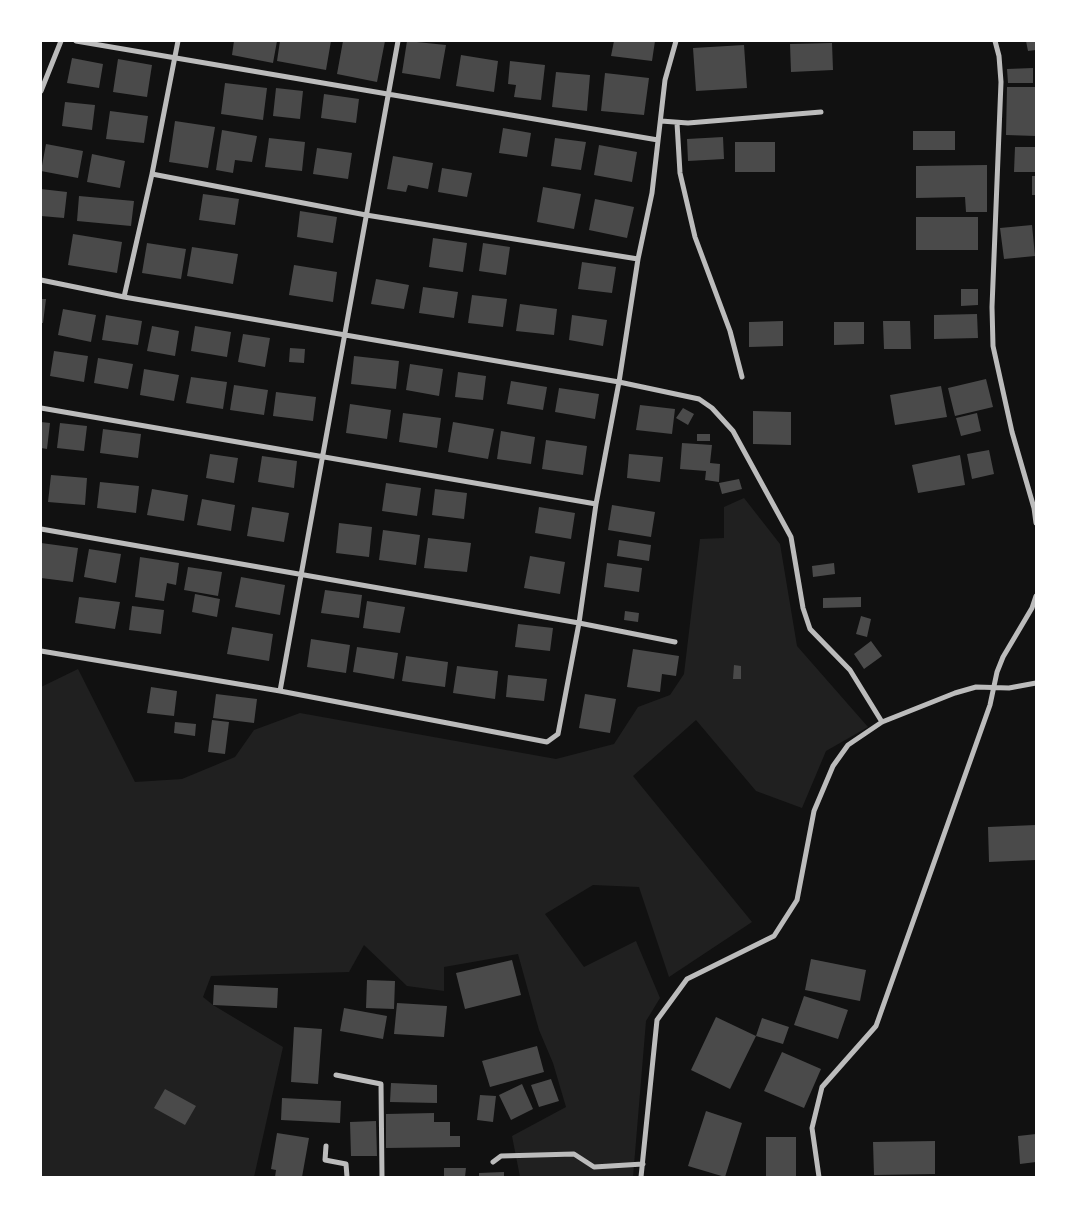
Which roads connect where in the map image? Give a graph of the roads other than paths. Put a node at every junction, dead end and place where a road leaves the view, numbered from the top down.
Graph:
1 (61, 41) edge
2 (76, 41) edge
3 (178, 41) edge
4 (398, 41) edge
5 (676, 41) edge
6 (995, 41) edge
7 (175, 58) junction
8 (41, 91) edge
9 (389, 96) junction
10 (821, 112) dead end
11 (661, 121) junction
12 (677, 123) junction
13 (658, 140) junction
14 (152, 174) junction
15 (366, 215) junction
16 (638, 259) junction
17 (41, 280) edge
18 (124, 297) junction
19 (346, 336) junction
20 (742, 378) dead end
21 (619, 382) junction
22 (41, 408) edge
23 (323, 457) junction
24 (596, 504) junction
25 (1036, 523) edge
26 (41, 529) edge
27 (301, 576) junction
28 (1036, 596) edge
29 (580, 623) junction
30 (675, 642) dead end
31 (41, 651) edge
32 (1036, 683) edge
33 (994, 686) junction
34 (280, 691) junction
35 (882, 722) junction
36 (336, 1075) dead end
37 (326, 1146) dead end
38 (493, 1162) dead end
39 (642, 1164) junction
40 (347, 1177) edge
41 (382, 1177) edge
42 (641, 1177) edge
43 (819, 1177) edge

1 - 8 street
2 - 7 street
3 - 7 street
4 - 9 street
5 - 11 street
6 - 25 street
7 - 9 street
7 - 14 street
9 - 13 street
9 - 15 street
10 - 12 street
11 - 12 street
11 - 13 street
12 - 20 street
13 - 16 street
14 - 15 street
14 - 18 street
15 - 16 street
15 - 19 street
16 - 21 street
17 - 18 street
18 - 19 street
19 - 21 street
19 - 23 street
21 - 24 street
21 - 35 street
22 - 23 street
23 - 24 street
23 - 27 street
24 - 29 street
26 - 27 street
27 - 29 street
27 - 34 street
28 - 33 street
29 - 30 street
29 - 34 street
31 - 34 street
32 - 33 street
33 - 35 street
33 - 43 street
35 - 39 street
36 - 41 street
37 - 40 street
38 - 39 street
39 - 42 street

